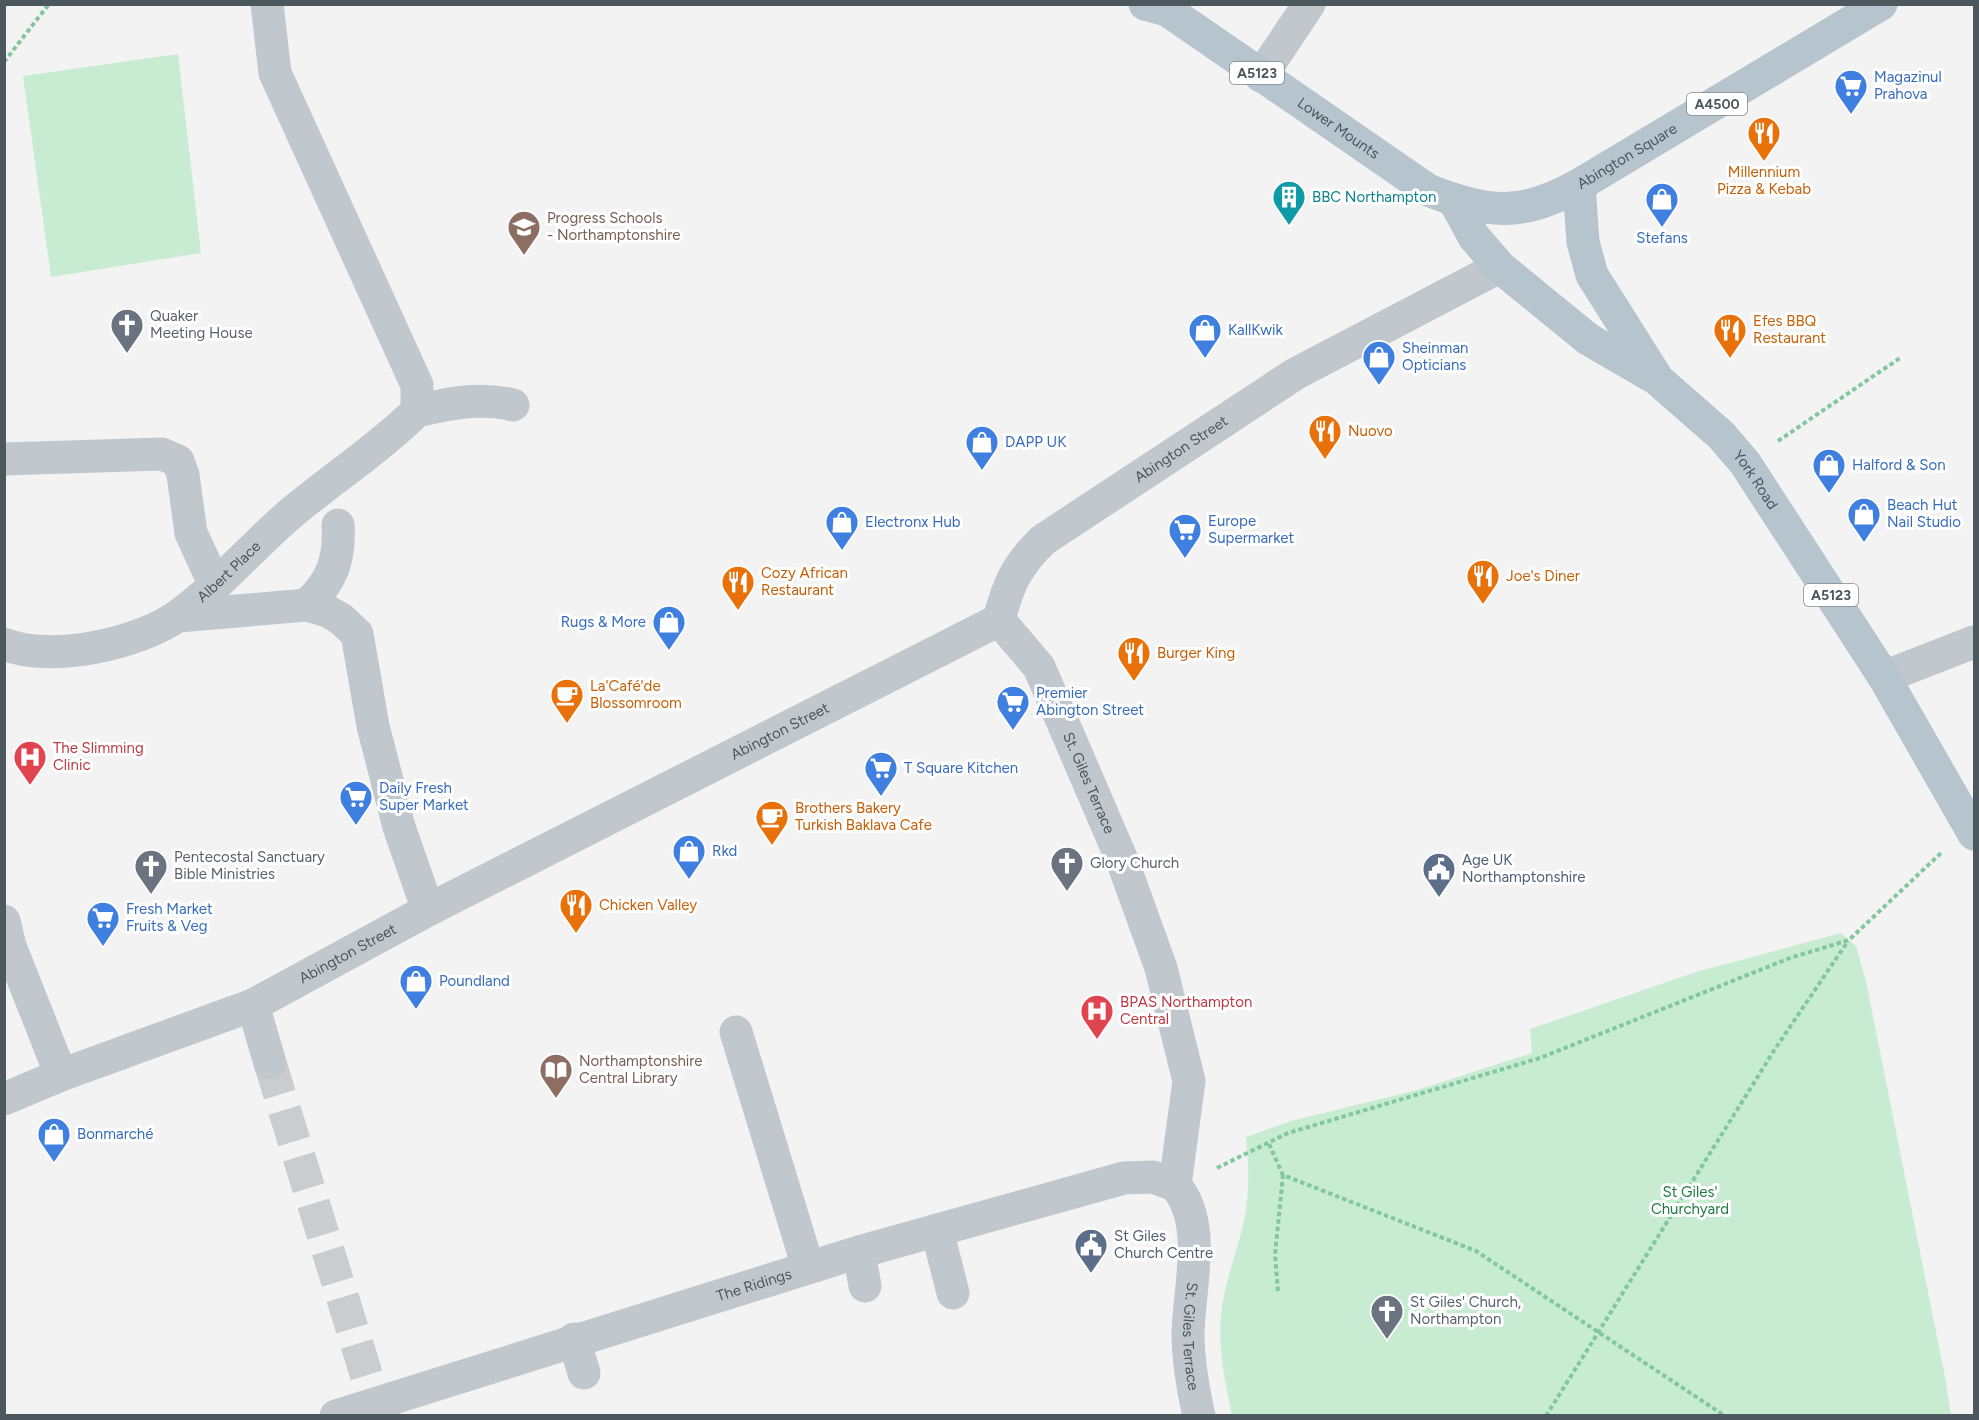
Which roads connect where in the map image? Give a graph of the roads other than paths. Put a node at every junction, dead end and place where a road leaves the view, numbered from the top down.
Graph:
1 (267, 4) edge
2 (1309, 4) edge
3 (1158, 6) edge
4 (1860, 10) edge
5 (1260, 76) junction
6 (1580, 185) junction
7 (1454, 200) junction
8 (1488, 273) dead end
9 (1657, 380) junction
10 (513, 405) dead end
11 (417, 411) junction
12 (4, 459) edge
13 (338, 525) dead end
14 (214, 583) junction
15 (307, 606) junction
16 (178, 616) junction
17 (999, 620) junction
18 (1974, 642) edge
19 (4, 644) edge
20 (1884, 677) junction
21 (1972, 829) edge
22 (428, 910) junction
23 (4, 921) edge
24 (253, 1005) junction
25 (736, 1032) dead end
26 (270, 1063) tunnel mouth
27 (61, 1075) junction
28 (4, 1099) edge
29 (1175, 1185) junction
30 (937, 1230) junction
31 (859, 1252) junction
32 (808, 1267) junction
33 (865, 1286) dead end
34 (953, 1293) dead end
35 (574, 1339) junction
36 (584, 1373) dead end
37 (374, 1400) edge
38 (336, 1416) edge
39 (1199, 1416) edge

1 - 11 street
2 - 5 street
3 - 5 main road, Lower Mounts / A5123
4 - 6 main road, Abington Square / A4500
5 - 7 main road, Lower Mounts / A5123
6 - 7 main road, Abington Square / A4500
6 - 9 main road
7 - 9 main road, York Road / A5123
8 - 17 street, Abington Street
9 - 20 main road, York Road / A5123
10 - 11 street, Albert Place
11 - 14 street, Albert Place
12 - 14 street
13 - 15 street
14 - 16 street, Albert Place
15 - 16 street
15 - 22 street
16 - 19 street, Albert Place
17 - 22 street, Abington Street
17 - 29 street, St. Giles Terrace
18 - 20 street
20 - 21 main road, York Road / A5123
22 - 24 street, Abington Street
23 - 27 street
24 - 26 street
24 - 27 street, Abington Street
25 - 32 street
27 - 28 street, Abington Street
29 - 30 street, The Ridings
29 - 39 street, St. Giles Terrace
30 - 31 street, The Ridings
30 - 34 street
31 - 32 street, The Ridings
31 - 33 street
32 - 35 street, The Ridings
35 - 36 street
35 - 37 street, The Ridings
37 - 38 street, The Ridings

